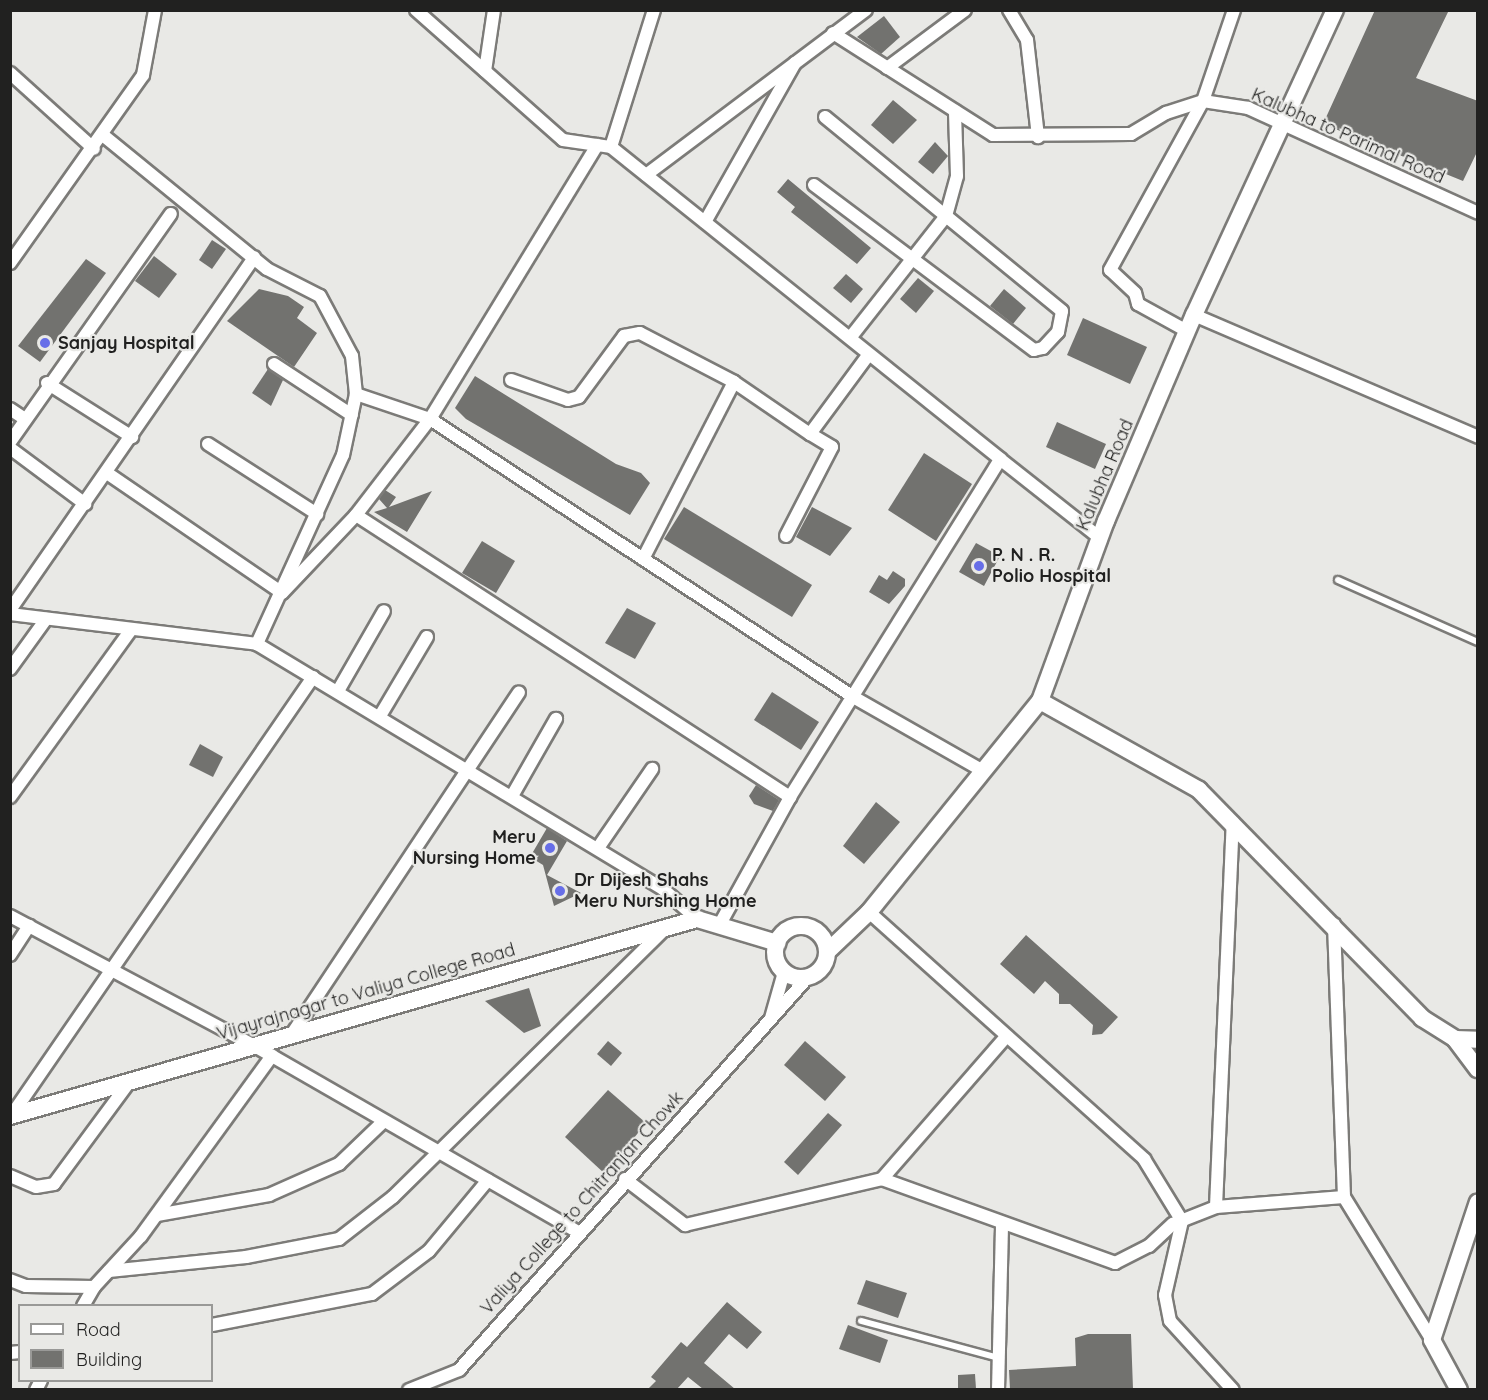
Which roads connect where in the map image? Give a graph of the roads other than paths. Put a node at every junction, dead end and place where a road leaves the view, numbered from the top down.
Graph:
1 (155, 10) edge
2 (416, 10) edge
3 (494, 10) edge
4 (654, 10) edge
5 (866, 10) edge
6 (965, 10) edge
7 (1009, 10) edge
8 (1234, 10) edge
9 (1335, 10) edge
10 (833, 33) junction
11 (797, 59) junction
12 (887, 68) junction
13 (485, 70) junction
14 (10, 73) edge
15 (1203, 100) junction
16 (955, 111) junction
17 (825, 117) dead end
18 (1282, 127) junction
19 (104, 136) junction
20 (1038, 137) junction
21 (597, 145) junction
22 (611, 147) junction
23 (94, 149) junction
24 (646, 175) junction
25 (814, 185) dead end
26 (1478, 213) edge
27 (171, 214) dead end
28 (946, 216) junction
29 (705, 222) junction
30 (13, 256) edge
31 (254, 257) junction
32 (913, 260) junction
33 (1194, 315) junction
34 (1187, 331) junction
35 (850, 338) junction
36 (869, 354) junction
37 (274, 364) dead end
38 (511, 380) dead end
39 (734, 382) junction
40 (47, 384) junction
41 (356, 394) junction
42 (10, 410) edge
43 (352, 416) junction
44 (25, 419) junction
45 (430, 419) junction
46 (810, 434) junction
47 (132, 437) junction
48 (1478, 437) edge
49 (10, 442) edge
50 (208, 444) dead end
51 (10, 448) edge
52 (1000, 459) junction
53 (107, 473) junction
54 (85, 504) junction
55 (317, 514) junction
56 (356, 515) junction
57 (786, 536) dead end
58 (1100, 538) junction
59 (643, 559) junction
60 (1338, 580) dead end
61 (282, 593) junction
62 (384, 611) dead end
63 (10, 612) edge
64 (46, 619) junction
65 (130, 631) junction
66 (427, 637) dead end
67 (1478, 642) edge
68 (257, 644) junction
69 (10, 669) edge
70 (313, 676) junction
71 (338, 691) junction
72 (519, 692) dead end
73 (855, 698) junction
74 (1040, 701) junction
75 (380, 716) junction
76 (556, 719) dead end
77 (468, 768) junction
78 (652, 769) dead end
79 (983, 771) junction
80 (512, 796) junction
81 (10, 797) edge
82 (790, 797) junction
83 (1233, 821) junction
84 (598, 848) junction
85 (10, 916) edge
86 (864, 916) junction
87 (697, 919) junction
88 (1334, 924) junction
89 (29, 926) junction
90 (727, 926) junction
91 (667, 927) junction
92 (790, 928) junction
93 (819, 933) junction
94 (777, 943) junction
95 (827, 952) junction
96 (10, 955) edge
97 (110, 972) junction
98 (784, 972) junction
99 (808, 977) junction
100 (770, 1022) junction
101 (292, 1034) junction
102 (1006, 1036) junction
103 (1455, 1039) junction
104 (1478, 1040) edge
105 (253, 1045) junction
106 (272, 1056) junction
107 (1478, 1069) edge
108 (130, 1081) junction
109 (11, 1116) edge
110 (384, 1121) junction
111 (439, 1152) junction
112 (10, 1176) edge
113 (625, 1179) junction
114 (882, 1179) junction
115 (488, 1180) junction
116 (1344, 1197) junction
117 (1478, 1202) edge
118 (1216, 1207) junction
119 (157, 1215) junction
120 (1182, 1221) junction
121 (1002, 1225) junction
122 (578, 1232) junction
123 (109, 1271) junction
124 (10, 1280) edge
125 (94, 1287) junction
126 (84, 1304) edge
127 (861, 1321) dead end
128 (213, 1325) edge
129 (1432, 1340) junction
130 (999, 1358) junction
131 (440, 1384) edge
132 (409, 1389) edge
133 (998, 1389) edge
134 (1233, 1389) edge
135 (1459, 1389) edge

1 - 19 street
2 - 13 street
3 - 13 street
4 - 22 street
5 - 10 street
6 - 12 street
7 - 20 street
8 - 15 street
9 - 18 street, Kalubha Road
10 - 11 street
10 - 12 street
11 - 24 street
11 - 29 street
12 - 16 street
13 - 21 street
14 - 23 street
15 - 18 street, Kalubha to Parimal Road
15 - 20 street, Kalubha to Parimal Road
15 - 34 street
16 - 20 street, Kalubha to Parimal Road
16 - 28 street
17 - 28 street
18 - 26 street, Kalubha to Parimal Road
18 - 33 street, Kalubha Road
19 - 23 street
19 - 31 street
21 - 22 street
21 - 45 street
22 - 24 street
23 - 30 street
24 - 29 street
25 - 32 street
27 - 40 street
28 - 32 street
28 - 32 street
29 - 35 street
31 - 41 street
31 - 47 street
32 - 35 street
33 - 34 street, Kalubha Road
33 - 48 street
34 - 58 street, Kalubha Road
35 - 36 street
36 - 46 street
36 - 52 street
37 - 43 street
38 - 39 street
39 - 46 street
39 - 59 street
40 - 44 street
40 - 47 street
41 - 43 street
41 - 45 street
42 - 44 street
43 - 55 street
44 - 49 street
45 - 56 street
45 - 59 street
46 - 57 street
47 - 53 street
50 - 55 street
51 - 54 street
52 - 58 street
52 - 73 street
53 - 54 street
53 - 61 street
54 - 63 street
55 - 61 street
56 - 61 street
56 - 82 street
58 - 74 street, Kalubha Road
59 - 73 street
60 - 67 lane
61 - 68 street
62 - 71 street
63 - 64 street
64 - 65 street
64 - 69 street
65 - 68 street
65 - 81 street
66 - 75 street
68 - 70 street
70 - 71 street
70 - 97 street
71 - 75 street
72 - 77 street
73 - 79 street
73 - 82 street
74 - 79 street, Kalubha Road
74 - 83 street
75 - 77 street
76 - 80 street
77 - 80 street
77 - 101 street
78 - 84 street
79 - 86 street, Kalubha Road
80 - 84 street
82 - 90 street
83 - 88 street
83 - 118 street
84 - 87 street
85 - 89 street
86 - 93 street
86 - 95 street, Kalubha Road
86 - 102 street
87 - 90 street, Vijayrajnagar to Valiya College Road
87 - 91 street, Vijayrajnagar to Valiya College Road
88 - 103 street
88 - 116 street
89 - 96 street
89 - 97 street
90 - 92 street, Vijayrajnagar to Valiya College Road
90 - 94 street, Vijayrajnagar to Valiya College Road
91 - 101 street, Vijayrajnagar to Valiya College Road
91 - 111 street
92 - 93 street
92 - 94 street
93 - 95 street
94 - 98 street
95 - 99 street
97 - 105 street
97 - 109 street
98 - 99 street
98 - 100 street, Valiya College to Chitranjan Chowk
99 - 100 street, Valiya College to Chitranjan Chowk
100 - 113 street, Valiya College to Chitranjan Chowk
101 - 105 street, Vijayrajnagar to Valiya College Road
102 - 114 street
102 - 120 street
103 - 104 street
103 - 107 street
105 - 106 street
105 - 108 street, Vijayrajnagar to Valiya College Road
106 - 110 street
106 - 119 street
108 - 109 street, Vijayrajnagar to Valiya College Road
108 - 112 street
110 - 111 street
110 - 119 street
111 - 115 street
111 - 123 street
113 - 114 street
113 - 122 street, Valiya College to Chitranjan Chowk
114 - 121 street
115 - 122 street
115 - 128 street
116 - 118 street
116 - 129 street
117 - 129 street
118 - 120 street
119 - 123 street
120 - 121 street
120 - 134 street
121 - 130 street
122 - 131 street, Valiya College to Chitranjan Chowk
123 - 125 street
124 - 125 street
125 - 126 street
127 - 130 lane
129 - 135 street
130 - 133 street
131 - 132 street, Valiya College to Chitranjan Chowk

